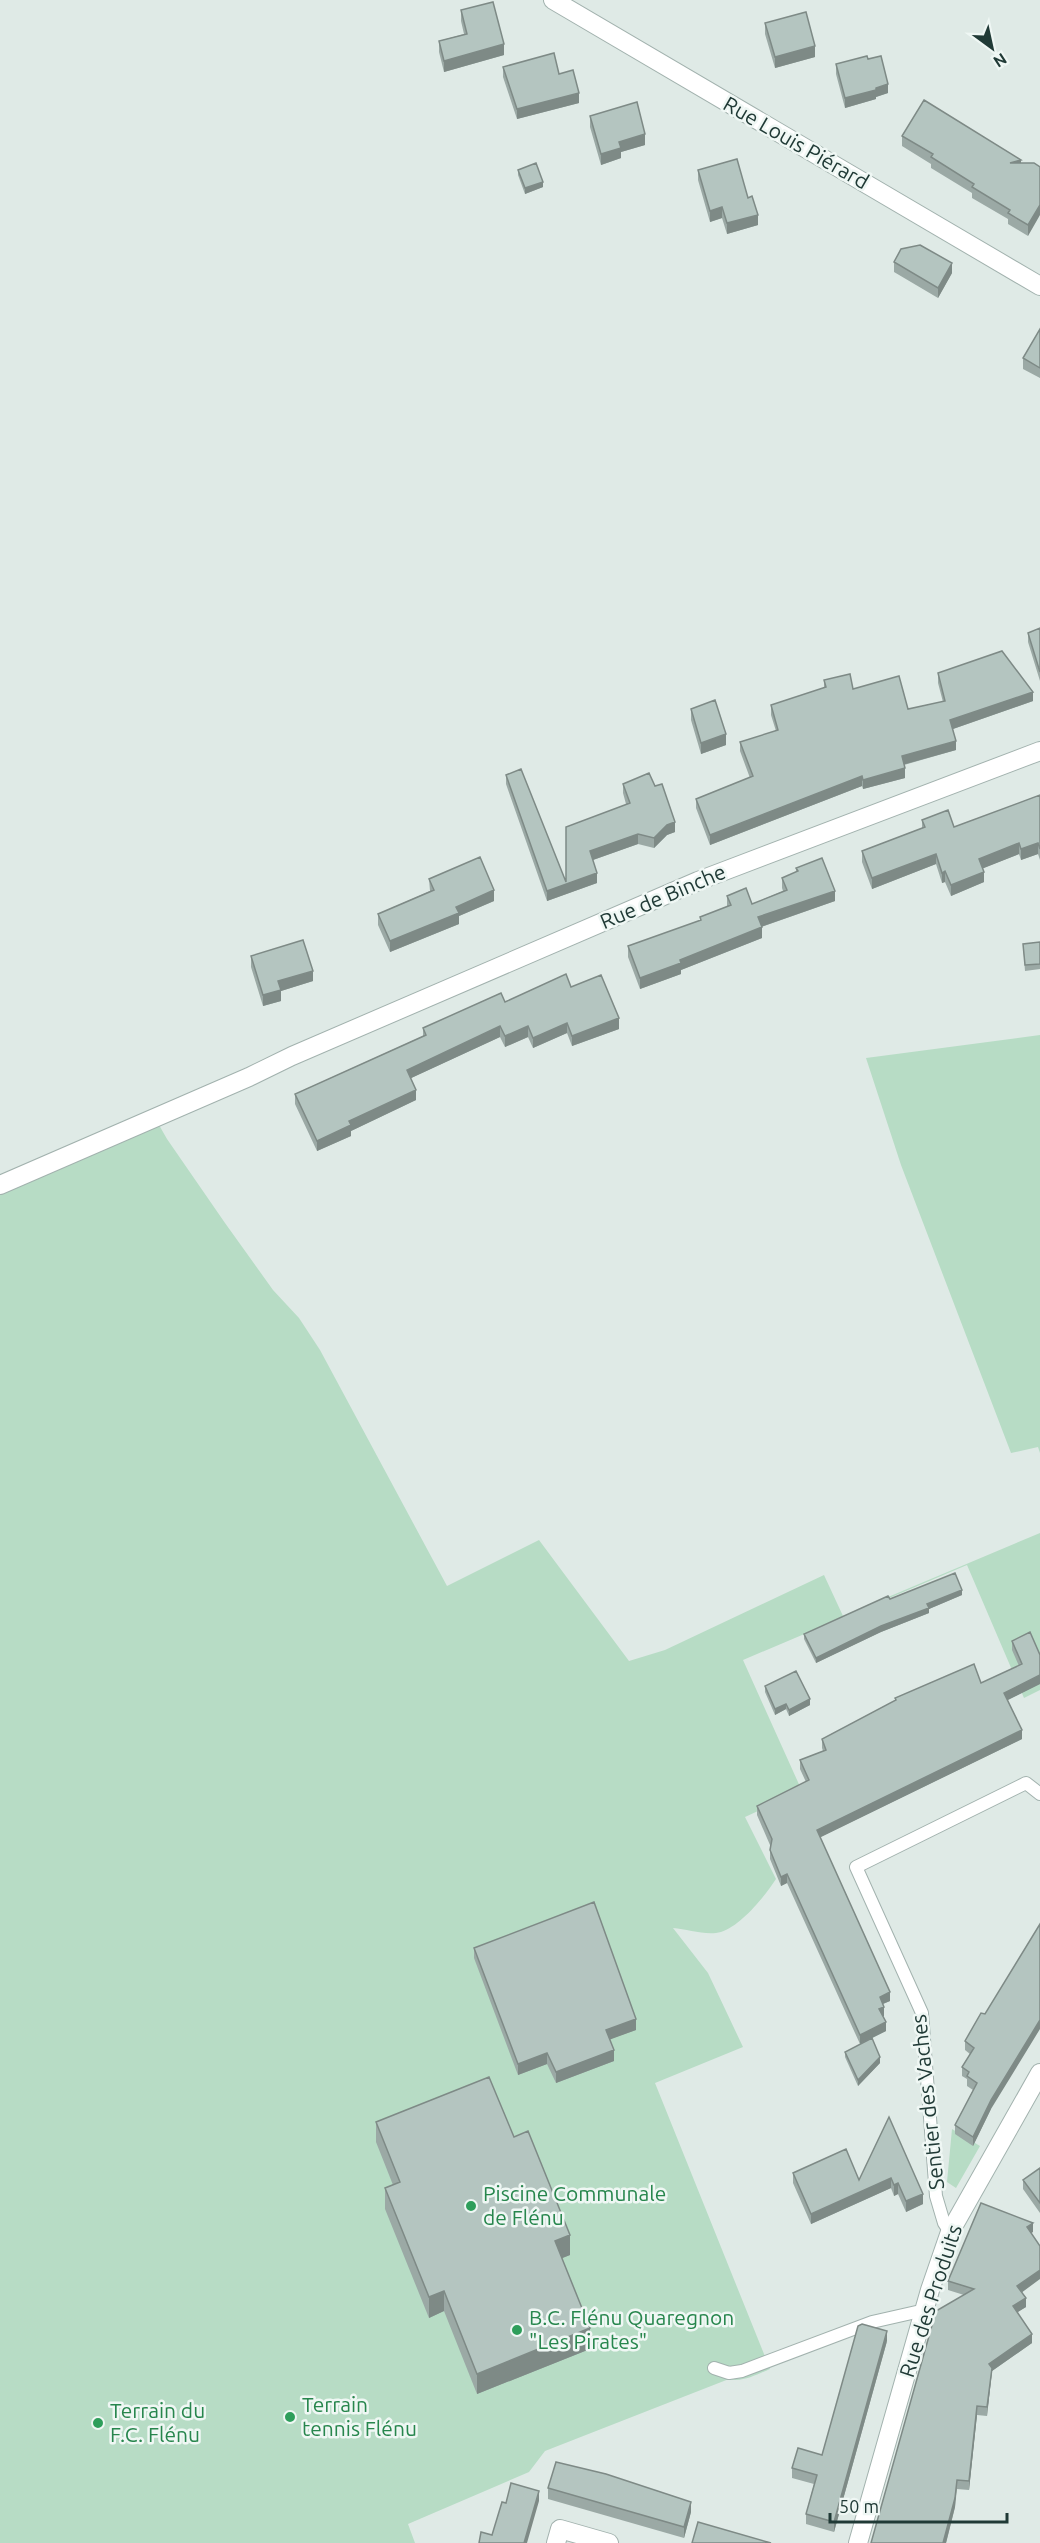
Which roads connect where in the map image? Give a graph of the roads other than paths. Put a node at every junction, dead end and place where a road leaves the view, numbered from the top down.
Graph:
1 (553, 0) edge
2 (1040, 286) edge
3 (1040, 751) edge
4 (0, 1185) edge
5 (1040, 1794) edge
6 (1040, 2073) edge
7 (950, 2232) junction
8 (925, 2310) junction
9 (714, 2368) dead end
10 (556, 2543) edge
11 (609, 2543) edge
12 (858, 2543) edge

1 - 2 street, Rue Louis Piérard
3 - 4 street, Rue de Binche
5 - 7 lane, Sentier des Vaches
6 - 7 street, Rue des Produits
7 - 8 street, Rue des Produits
8 - 9 lane
8 - 12 street, Rue des Produits
10 - 11 street

